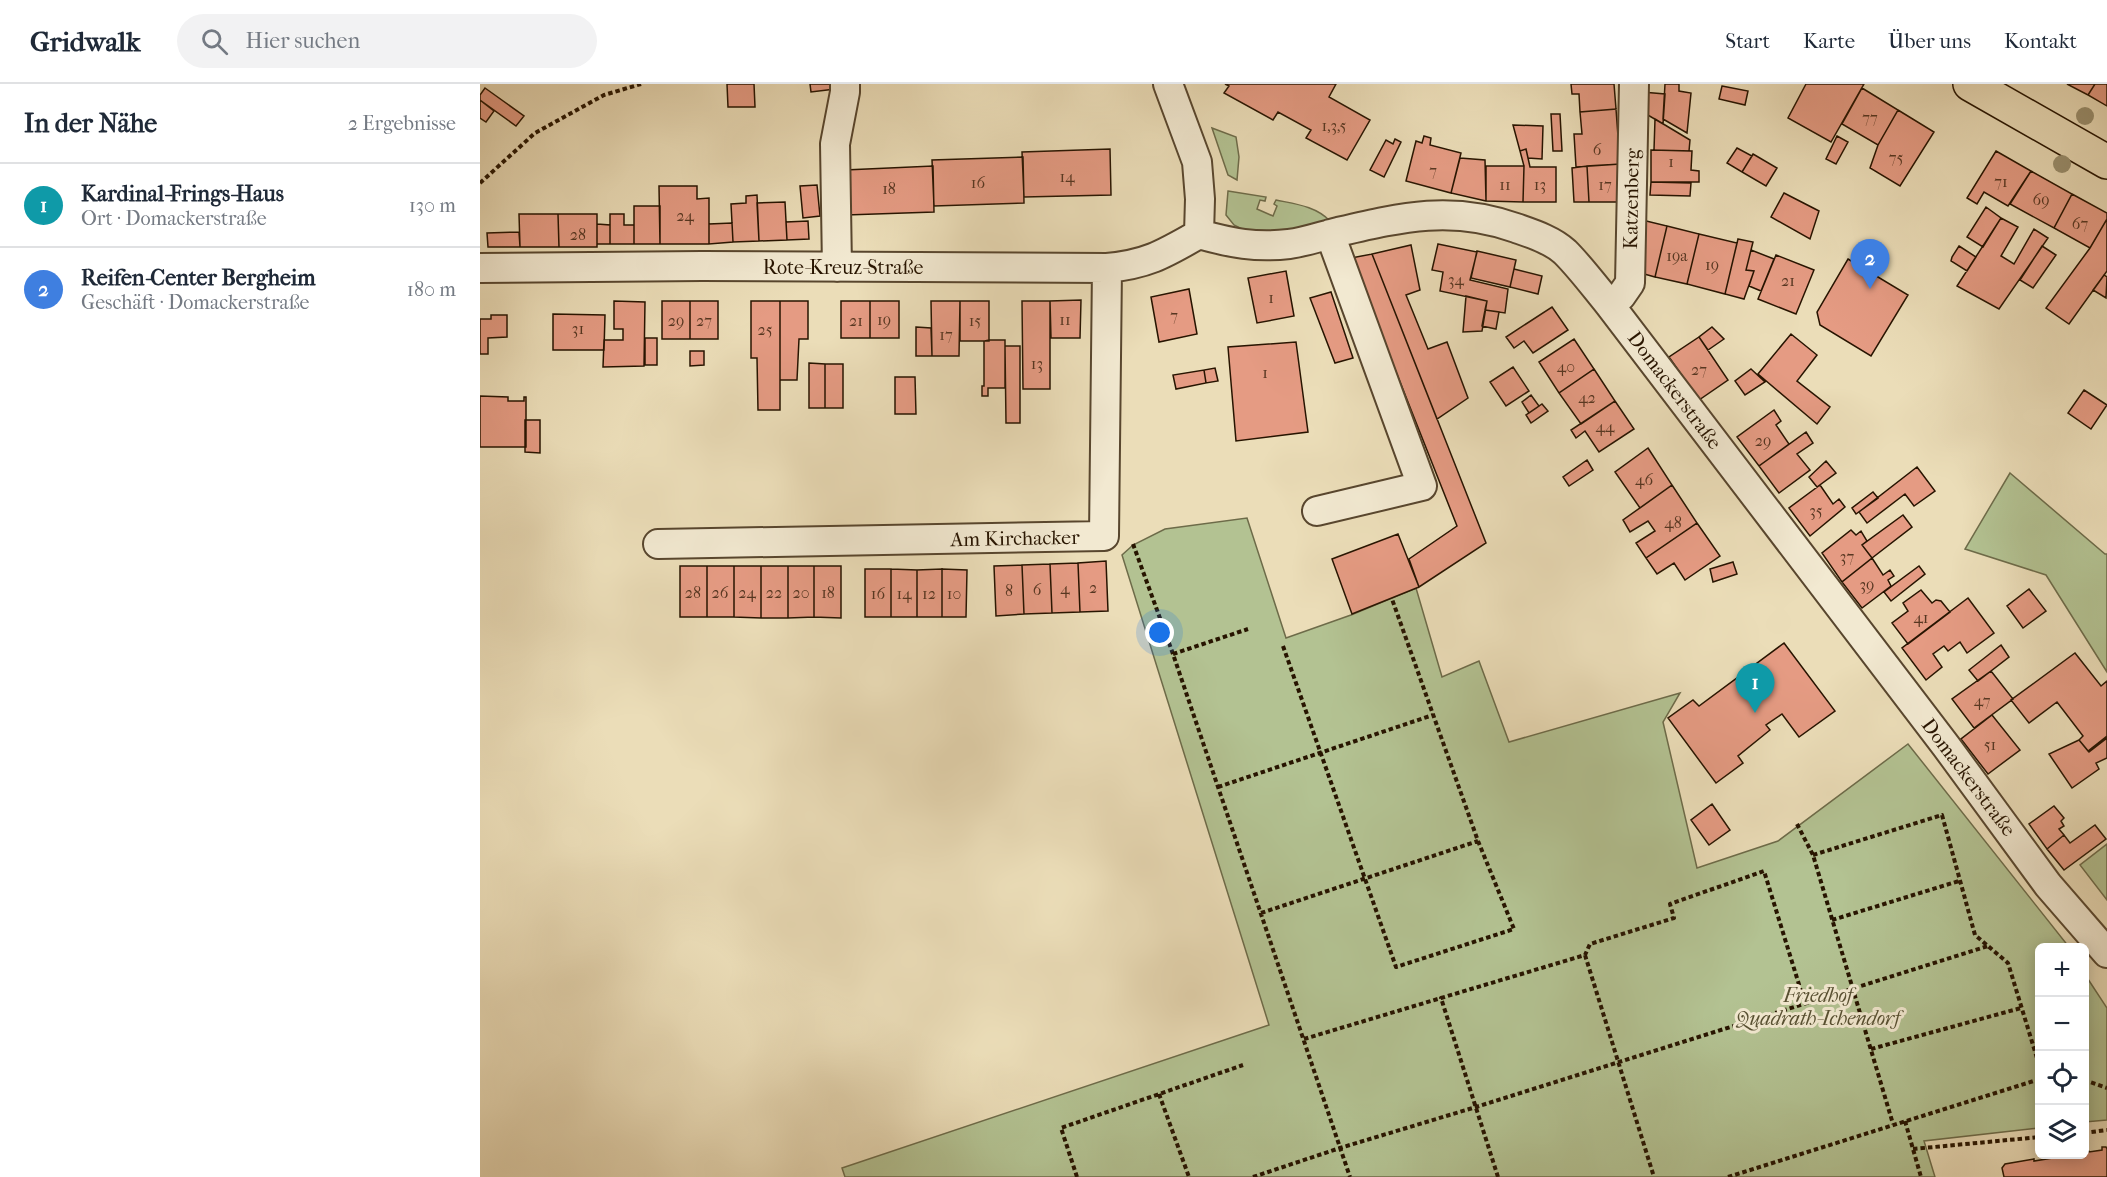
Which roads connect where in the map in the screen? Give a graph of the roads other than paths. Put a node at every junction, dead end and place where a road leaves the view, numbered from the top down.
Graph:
1 (844, 84) edge
2 (1168, 84) edge
3 (1634, 84) edge
4 (1970, 84) edge
5 (2107, 162) edge
6 (1199, 234) junction
7 (1330, 234) junction
8 (837, 267) junction
9 (480, 268) edge
10 (1107, 268) junction
11 (1609, 304) junction
12 (1317, 511) dead end
13 (658, 544) dead end
14 (2107, 953) edge

1 - 8 street
2 - 6 street
3 - 11 street, Katzenberg
4 - 5 main road
6 - 7 street, Domackerstraße
6 - 10 street, Rote-Kreuz-Straße
7 - 11 street, Domackerstraße
7 - 12 street
8 - 9 street, Rote-Kreuz-Straße
8 - 10 street, Rote-Kreuz-Straße
10 - 13 street, Am Kirchacker
11 - 14 street, Domackerstraße

